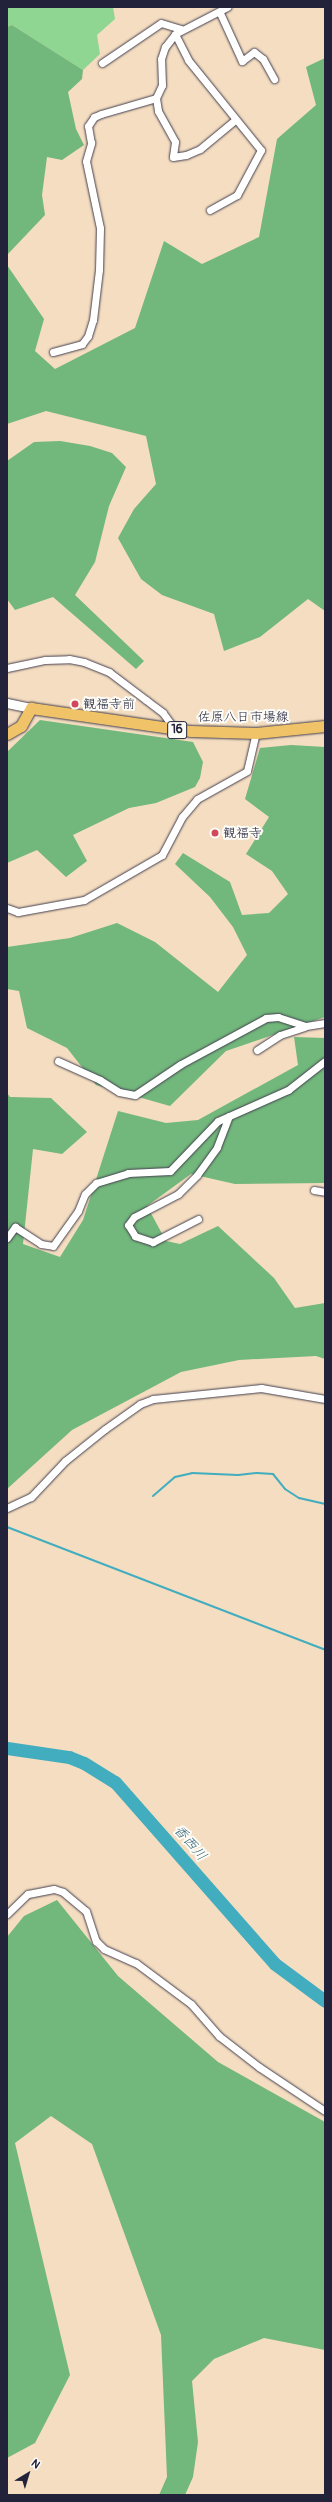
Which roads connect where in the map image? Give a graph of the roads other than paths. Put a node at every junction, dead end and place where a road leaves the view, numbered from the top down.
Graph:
1 (227, 7) edge
2 (220, 13) junction
3 (178, 31) junction
4 (102, 64) dead end
5 (274, 79) dead end
6 (156, 98) junction
7 (236, 120) junction
8 (210, 210) dead end
9 (53, 352) dead end
10 (7, 668) edge
11 (7, 703) edge
12 (31, 708) junction
13 (325, 726) edge
14 (170, 729) junction
15 (256, 733) junction
16 (7, 734) edge
17 (7, 908) edge
18 (325, 1023) edge
19 (306, 1026) junction
20 (257, 1050) dead end
21 (58, 1061) dead end
22 (325, 1061) edge
23 (229, 1116) junction
24 (314, 1190) dead end
25 (325, 1192) edge
26 (198, 1219) dead end
27 (7, 1238) edge
28 (325, 1399) edge
29 (7, 1508) edge
30 (7, 1914) edge
31 (325, 2111) edge

1 - 2 street
2 - 3 street
2 - 5 street
3 - 4 street
3 - 6 street
3 - 7 street
6 - 7 street
6 - 9 street
7 - 8 street
10 - 14 street
11 - 12 street
12 - 14 main road, 佐原八日市場線 / 16
12 - 16 main road
13 - 15 main road, 佐原八日市場線 / 16
14 - 15 main road, 佐原八日市場線 / 16
15 - 17 street
18 - 19 street
19 - 20 street
19 - 21 street
22 - 23 street
23 - 26 street
23 - 27 street
24 - 25 street
28 - 29 street
30 - 31 street

